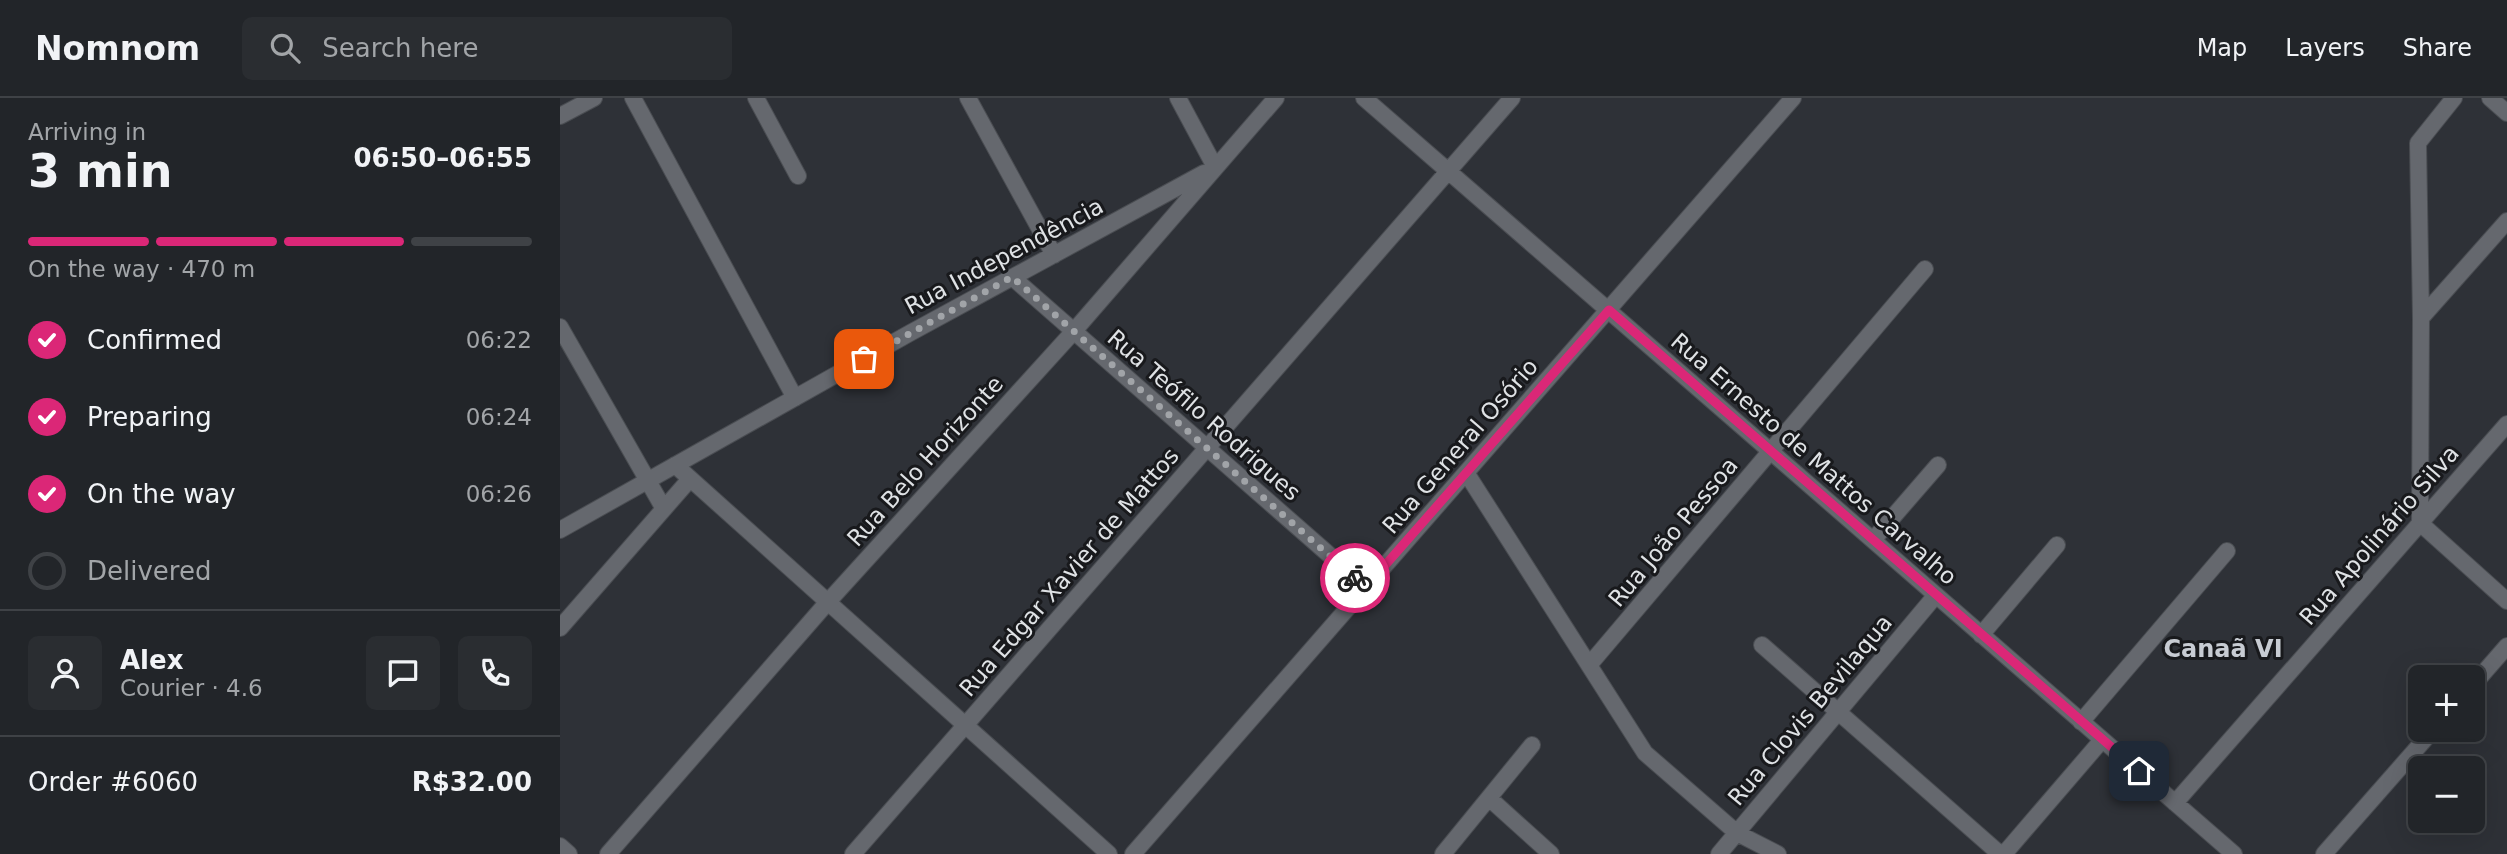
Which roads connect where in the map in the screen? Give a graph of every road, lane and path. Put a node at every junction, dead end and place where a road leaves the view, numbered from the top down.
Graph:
1 (594, 98) edge
2 (633, 98) edge
3 (755, 98) edge
4 (968, 98) edge
5 (1178, 98) edge
6 (1276, 98) edge
7 (1364, 98) edge
8 (1512, 98) edge
9 (1793, 98) edge
10 (2454, 98) edge
11 (2490, 98) edge
12 (2507, 113) edge
13 (560, 116) edge
14 (1215, 167) junction
15 (1445, 172) junction
16 (799, 176) dead end
17 (2507, 220) edge
18 (1054, 255) junction
19 (1925, 269) dead end
20 (1012, 277) junction
21 (1609, 310) junction
22 (2421, 318) junction
23 (560, 327) edge
24 (1074, 331) junction
25 (795, 398) junction
26 (2507, 424) edge
27 (1206, 449) junction
28 (1771, 452) junction
29 (1938, 465) dead end
30 (675, 466) junction
31 (1467, 474) junction
32 (690, 479) junction
33 (647, 481) junction
34 (664, 509) junction
35 (2420, 523) junction
36 (560, 530) edge
37 (1873, 540) junction
38 (2057, 545) dead end
39 (2227, 551) dead end
40 (1366, 587) junction
41 (1936, 595) junction
42 (2507, 601) edge
43 (826, 604) junction
44 (560, 628) edge
45 (1981, 635) junction
46 (1762, 645) dead end
47 (2507, 646) edge
48 (1590, 664) junction
49 (2485, 671) edge
50 (1837, 712) junction
51 (2081, 722) junction
52 (963, 726) junction
53 (2102, 740) junction
54 (2422, 742) edge
55 (1532, 745) dead end
56 (1489, 798) junction
57 (2175, 803) junction
58 (1737, 833) junction
59 (560, 846) edge
60 (569, 854) edge
61 (608, 854) edge
62 (853, 854) edge
63 (1109, 854) edge
64 (1133, 854) edge
65 (1443, 854) edge
66 (1551, 854) edge
67 (1719, 854) edge
68 (1777, 854) edge
69 (2002, 854) edge
70 (2234, 854) edge
71 (2324, 854) edge

1 - 13 street
2 - 25 street
3 - 16 street
4 - 18 street
5 - 14 street
6 - 14 street, Rua Belo Horizonte
7 - 15 street, Rua Ernesto de Mattos Carvalho
8 - 15 street, Rua Edgar Xavier de Mattos
9 - 21 street, Rua General Osório
10 - 22 street
11 - 12 street
14 - 18 street, Rua Independência
14 - 24 street, Rua Belo Horizonte
15 - 21 street, Rua Ernesto de Mattos Carvalho
15 - 27 street, Rua Edgar Xavier de Mattos
17 - 22 street
18 - 20 street, Rua Independência
19 - 28 street, Rua João Pessoa
20 - 24 street, Rua Teófilo Rodrigues
20 - 25 street, Rua Independência
21 - 28 street, Rua Ernesto de Mattos Carvalho
21 - 31 street, Rua General Osório
22 - 35 street
23 - 33 street
24 - 27 street, Rua Teófilo Rodrigues
24 - 43 street, Rua Belo Horizonte
25 - 30 street, Rua Independência
26 - 35 street, Rua Apolinário Silva
27 - 40 street, Rua Teófilo Rodrigues
27 - 52 street, Rua Edgar Xavier de Mattos
28 - 37 street, Rua Ernesto de Mattos Carvalho
28 - 48 street, Rua João Pessoa
29 - 37 street
30 - 32 street
30 - 33 street, Rua Independência
31 - 40 street, Rua General Osório
31 - 48 street
32 - 34 street
32 - 43 street
33 - 34 street
33 - 36 street, Rua Independência
34 - 44 street
35 - 42 street
35 - 57 street, Rua Apolinário Silva
37 - 41 street, Rua Ernesto de Mattos Carvalho
38 - 45 street
39 - 51 street
40 - 64 street, Rua General Osório
41 - 45 street, Rua Ernesto de Mattos Carvalho
41 - 50 street, Rua Clovis Bevilaqua
43 - 52 street
43 - 61 street, Rua Belo Horizonte
45 - 51 street, Rua Ernesto de Mattos Carvalho
46 - 50 street
47 - 49 street
48 - 58 street
50 - 58 street, Rua Clovis Bevilaqua
50 - 69 street
51 - 53 street, Rua Ernesto de Mattos Carvalho
52 - 62 street, Rua Edgar Xavier de Mattos
52 - 63 street
53 - 57 street, Rua Ernesto de Mattos Carvalho
53 - 69 street
54 - 71 street
55 - 56 street
56 - 65 street
56 - 66 street
57 - 70 street, Rua Ernesto de Mattos Carvalho
58 - 67 street, Rua Clovis Bevilaqua
58 - 68 street
59 - 60 street

